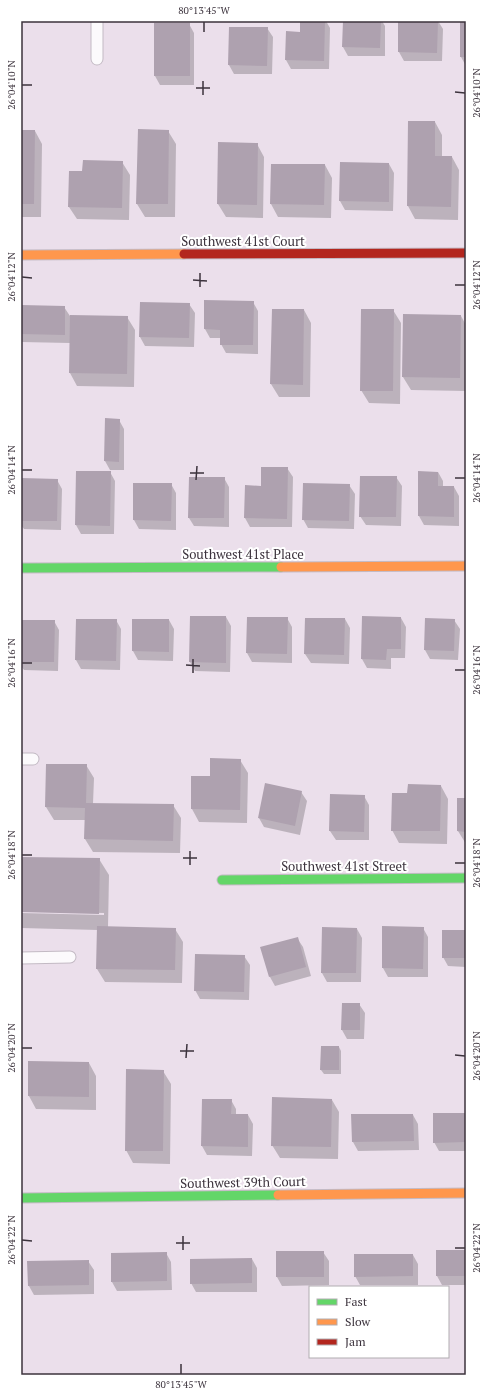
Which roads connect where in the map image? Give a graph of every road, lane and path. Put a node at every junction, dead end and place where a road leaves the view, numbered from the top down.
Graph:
1 (97, 21) edge
2 (97, 59) dead end
3 (466, 253) edge
4 (21, 255) edge
5 (466, 566) edge
6 (21, 568) edge
7 (21, 759) edge
8 (33, 760) dead end
9 (466, 878) edge
10 (222, 880) dead end
11 (70, 957) dead end
12 (21, 958) edge
13 (466, 1192) edge
14 (21, 1198) edge

1 - 2 lane
3 - 4 street, Southwest 41st Court
5 - 6 street, Southwest 41st Place
7 - 8 lane
9 - 10 street, Southwest 41st Street
11 - 12 lane
13 - 14 street, Southwest 39th Court

